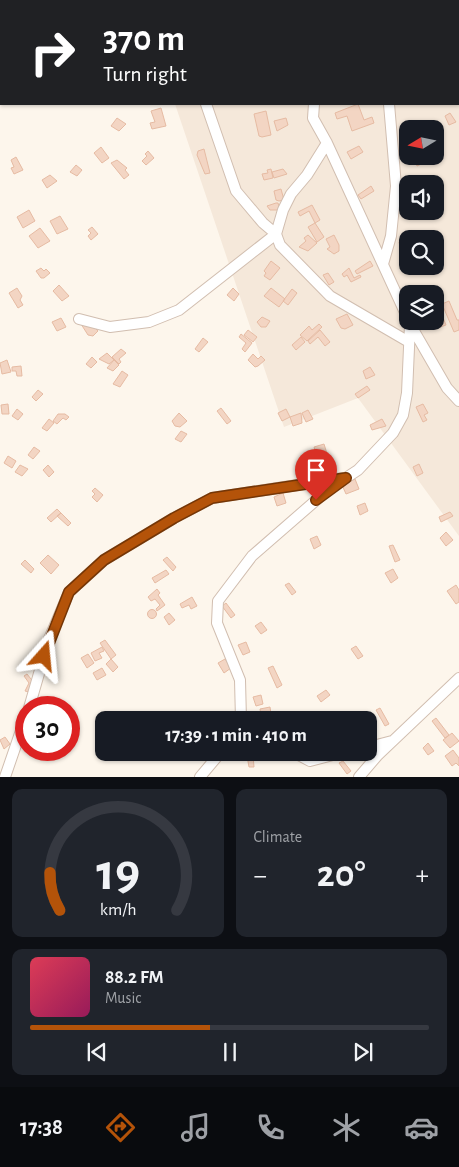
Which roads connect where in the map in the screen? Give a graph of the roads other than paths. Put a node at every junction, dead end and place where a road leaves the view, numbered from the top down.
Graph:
1 (206, 105) edge
2 (314, 105) edge
3 (389, 105) edge
4 (327, 143) junction
5 (276, 234) junction
6 (383, 264) junction
7 (399, 300) edge
8 (79, 319) dead end
9 (409, 330) edge
10 (414, 330) edge
11 (409, 342) junction
12 (459, 401) edge
13 (346, 478) junction
14 (459, 678) edge
15 (33, 696) edge
16 (240, 711) edge
17 (393, 741) junction
18 (377, 745) edge
19 (15, 748) edge
20 (213, 761) edge
21 (5, 777) edge
22 (200, 777) edge
23 (359, 777) edge

1 - 5 street
2 - 4 street
3 - 6 street
4 - 5 street
4 - 6 street
5 - 8 street
5 - 11 street
6 - 7 street
9 - 11 street
10 - 12 street
11 - 13 street
13 - 15 street
13 - 16 street
14 - 17 street
17 - 18 street
17 - 23 street
19 - 21 street
20 - 22 street

